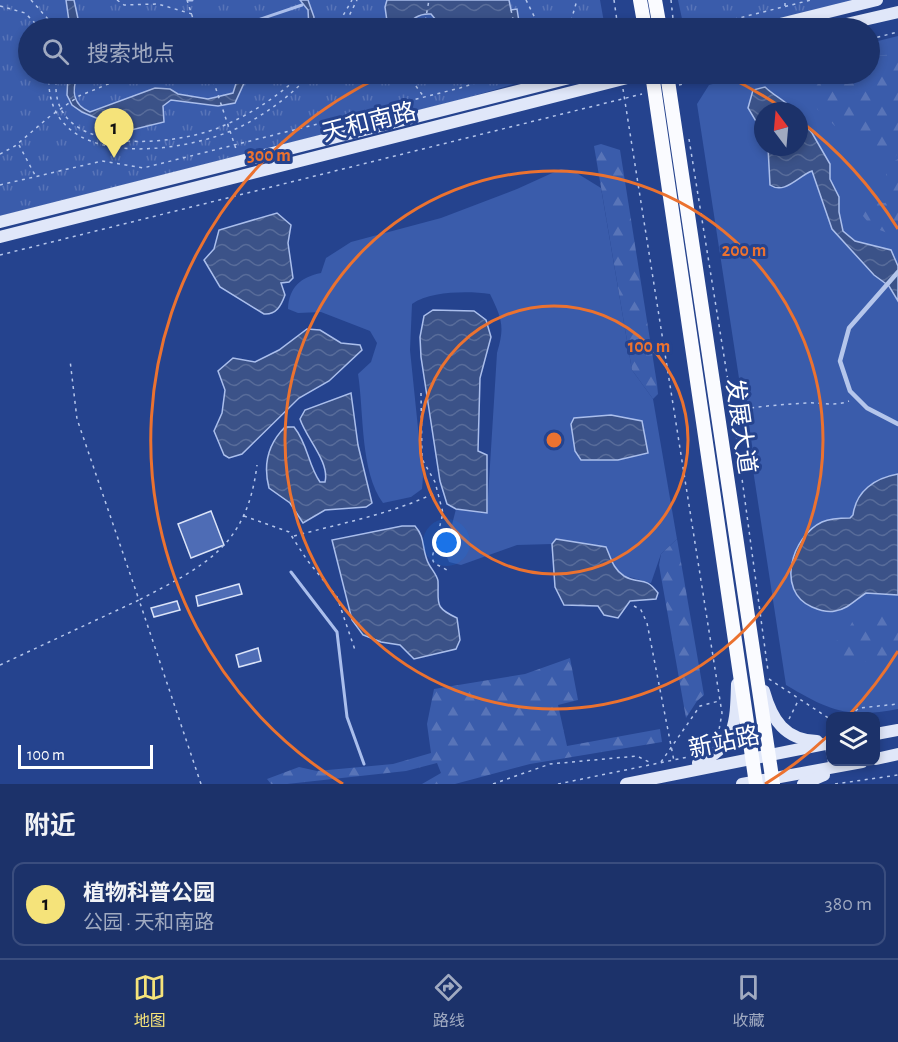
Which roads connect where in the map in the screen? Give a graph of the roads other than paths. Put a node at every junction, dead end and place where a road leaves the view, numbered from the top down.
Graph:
1 (640, 0) edge
2 (655, 0) edge
3 (878, 0) edge
4 (898, 12) edge
5 (643, 18) edge
6 (658, 18) edge
7 (805, 18) edge
8 (872, 18) edge
9 (545, 84) edge
10 (602, 84) edge
11 (653, 84) edge
12 (668, 84) edge
13 (0, 222) edge
14 (0, 237) edge
15 (898, 272) edge
16 (898, 424) edge
17 (753, 651) junction
18 (737, 653) junction
19 (898, 730) edge
20 (880, 733) edge
21 (826, 742) edge
22 (826, 743) edge
23 (769, 754) junction
24 (898, 754) edge
25 (752, 758) junction
26 (880, 758) edge
27 (837, 766) edge
28 (849, 766) edge
29 (831, 767) joint
30 (676, 773) edge
31 (651, 779) junction
32 (773, 782) edge
33 (751, 783) edge
34 (626, 784) edge
35 (803, 784) edge

1 - 5 main road
2 - 6 main road
3 - 7 street
4 - 8 street
9 - 13 street, 天和南路
10 - 14 street, 天和南路
11 - 18 main road, 发展大道
12 - 17 main road, 发展大道
15 - 16 lane
17 - 21 street
17 - 23 main road, 发展大道
18 - 25 main road, 发展大道
18 - 31 street
19 - 20 street
22 - 23 street, 新站路
23 - 25 street, 新站路
23 - 32 main road, 发展大道
24 - 26 street
25 - 30 street, 新站路
25 - 33 main road, 发展大道
27 - 29 street, 新站路
28 - 35 street
29 - 32 street, 新站路
30 - 31 street, 新站路
31 - 34 street, 新站路
32 - 33 street, 新站路

